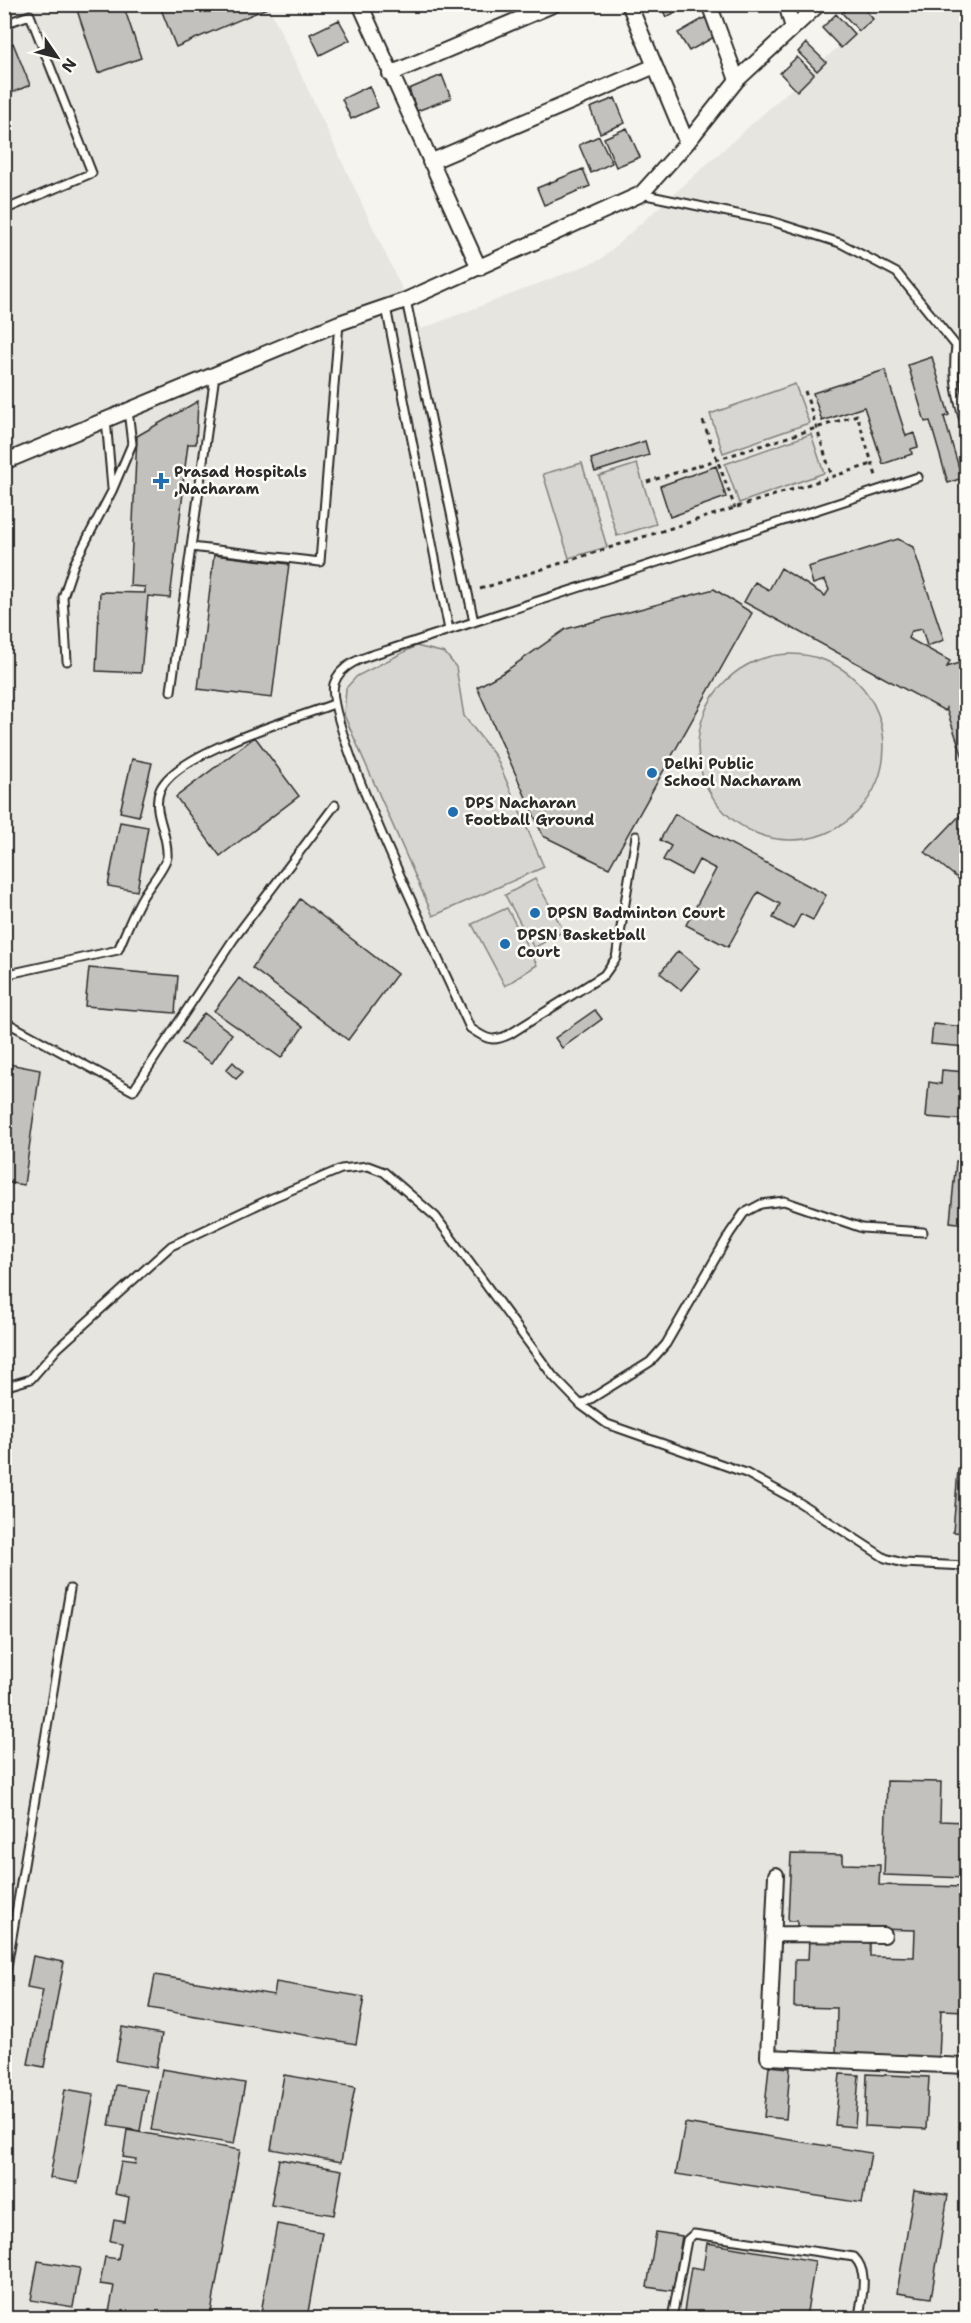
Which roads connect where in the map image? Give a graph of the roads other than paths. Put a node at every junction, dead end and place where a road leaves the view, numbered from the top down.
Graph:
1 (360, 4) edge
2 (555, 4) edge
3 (629, 4) edge
4 (709, 4) edge
5 (786, 4) edge
6 (819, 4) edge
7 (4, 24) edge
8 (793, 28) junction
9 (655, 66) junction
10 (390, 74) junction
11 (737, 80) junction
12 (687, 143) junction
13 (430, 162) junction
14 (641, 194) junction
15 (4, 210) edge
16 (479, 268) junction
17 (406, 300) junction
18 (386, 307) junction
19 (339, 323) junction
20 (956, 345) junction
21 (966, 358) edge
22 (215, 373) junction
23 (128, 410) junction
24 (106, 419) junction
25 (966, 427) edge
26 (4, 462) edge
27 (918, 477) dead end
28 (112, 491) junction
29 (191, 547) junction
30 (474, 622) junction
31 (449, 630) junction
32 (67, 661) dead end
33 (171, 691) dead end
34 (334, 704) junction
35 (335, 805) dead end
36 (636, 836) dead end
37 (4, 975) edge
38 (4, 1021) edge
39 (923, 1232) dead end
40 (4, 1387) edge
41 (580, 1405) junction
42 (966, 1566) edge
43 (70, 1589) dead end
44 (776, 1875) dead end
45 (773, 1934) junction
46 (884, 1935) dead end
47 (4, 1985) edge
48 (966, 2066) edge
49 (966, 2270) edge
50 (672, 2319) edge
51 (859, 2319) edge
52 (963, 2319) edge

1 - 10 street
2 - 10 street
3 - 9 street
4 - 11 street
5 - 8 street
6 - 8 street
7 - 15 lane
8 - 11 street
9 - 12 street
9 - 13 street
10 - 13 street
11 - 12 street
12 - 14 street
13 - 16 street
14 - 16 street
14 - 20 lane
16 - 17 street
17 - 18 street
17 - 30 lane
18 - 19 street
18 - 31 lane
19 - 22 street
19 - 29 lane
20 - 21 lane
20 - 25 lane
22 - 23 street
22 - 29 lane
23 - 24 street
23 - 28 lane
24 - 26 street
24 - 28 lane
27 - 30 lane
28 - 32 lane
29 - 33 lane
30 - 31 lane
31 - 34 lane
34 - 36 lane
34 - 37 lane
35 - 38 lane
39 - 41 lane
40 - 41 lane
41 - 42 lane
43 - 47 lane
44 - 45 street
45 - 46 street
45 - 48 street
49 - 52 lane
50 - 51 lane

